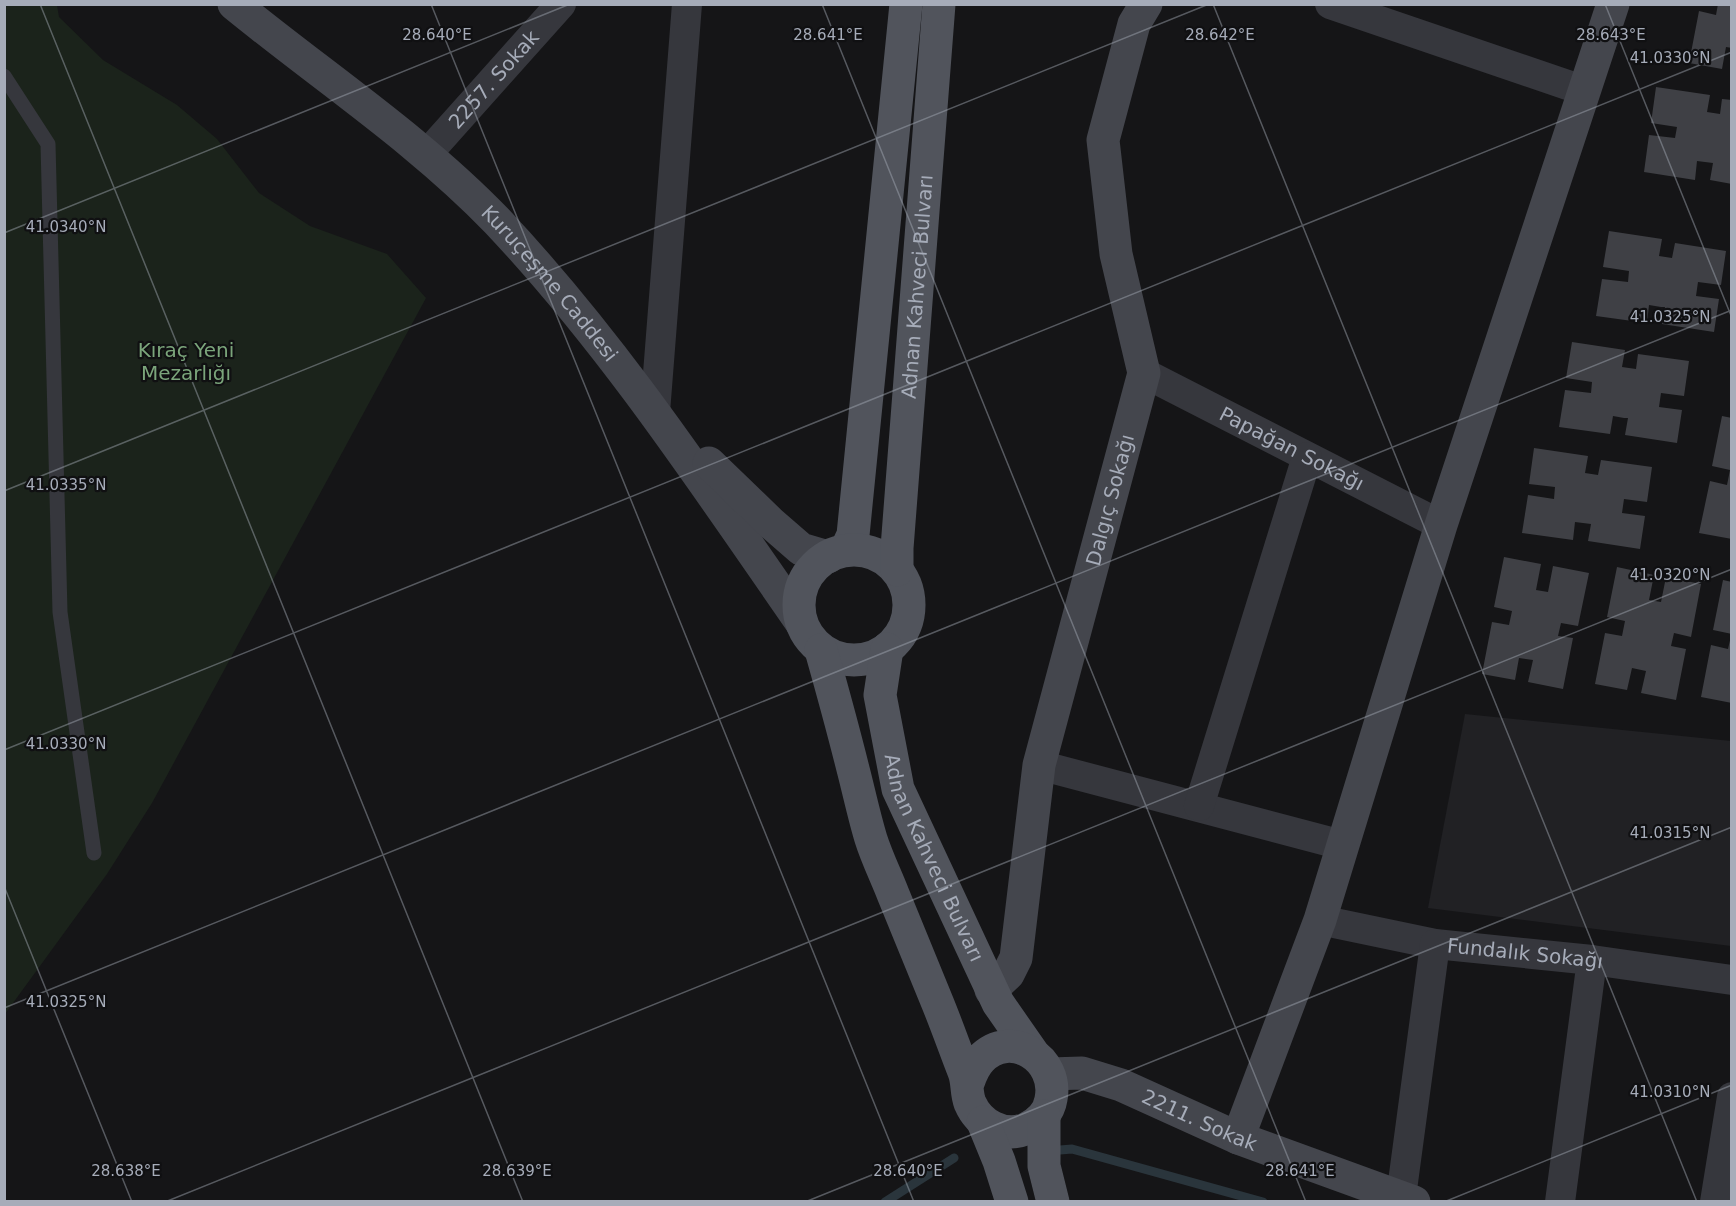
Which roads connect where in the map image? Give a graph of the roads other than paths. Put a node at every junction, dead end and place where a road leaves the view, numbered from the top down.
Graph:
1 (234, 4) edge
2 (561, 4) edge
3 (687, 4) edge
4 (906, 4) edge
5 (939, 4) edge
6 (1146, 4) edge
7 (1330, 4) edge
8 (1613, 4) edge
9 (4, 75) edge
10 (1585, 91) junction
11 (427, 154) junction
12 (1144, 373) junction
13 (656, 412) junction
14 (1307, 457) junction
15 (1440, 525) junction
16 (837, 554) junction
17 (897, 570) junction
18 (801, 622) junction
19 (887, 649) junction
20 (821, 650) junction
21 (1039, 765) junction
22 (1200, 806) junction
23 (1342, 845) junction
24 (94, 853) dead end
25 (1320, 920) junction
26 (1435, 944) junction
27 (1592, 960) junction
28 (1731, 981) edge
29 (991, 990) junction
30 (1041, 1063) junction
31 (968, 1083) junction
32 (1731, 1097) edge
33 (1044, 1116) junction
34 (983, 1122) junction
35 (1238, 1138) junction
36 (1407, 1199) edge
37 (1012, 1202) edge
38 (1053, 1202) edge
39 (1560, 1202) edge
40 (1715, 1202) edge

1 - 11 street, Kuruçeşme Caddesi
2 - 11 street, 2257. Sokak
3 - 13 street
4 - 16 main road
5 - 17 main road, Adnan Kahveci Bulvarı
6 - 12 street, Dalgıç Sokağı
7 - 10 street
8 - 10 street
9 - 24 lane
10 - 15 street
11 - 13 street, Kuruçeşme Caddesi
12 - 14 street, Papağan Sokağı
12 - 21 street, Dalgıç Sokağı
13 - 16 street
13 - 18 street, Kuruçeşme Caddesi
14 - 15 street, Papağan Sokağı
14 - 22 street
15 - 23 street
16 - 17 main road
16 - 18 main road
17 - 19 main road
18 - 20 main road
19 - 20 main road
19 - 29 main road, Adnan Kahveci Bulvarı
20 - 31 main road
21 - 22 street
21 - 29 street, Dalgıç Sokağı
22 - 23 street
23 - 25 street
25 - 26 street, Fundalık Sokağı
25 - 35 street
26 - 27 street, Fundalık Sokağı
26 - 36 street
27 - 28 street, Fundalık Sokağı
27 - 39 street
29 - 30 main road, Adnan Kahveci Bulvarı
30 - 31 main road
30 - 33 main road
30 - 35 street, 2211. Sokak
31 - 34 main road
32 - 40 street
33 - 34 main road
33 - 38 main road
34 - 37 main road
35 - 36 street, 2211. Sokak

